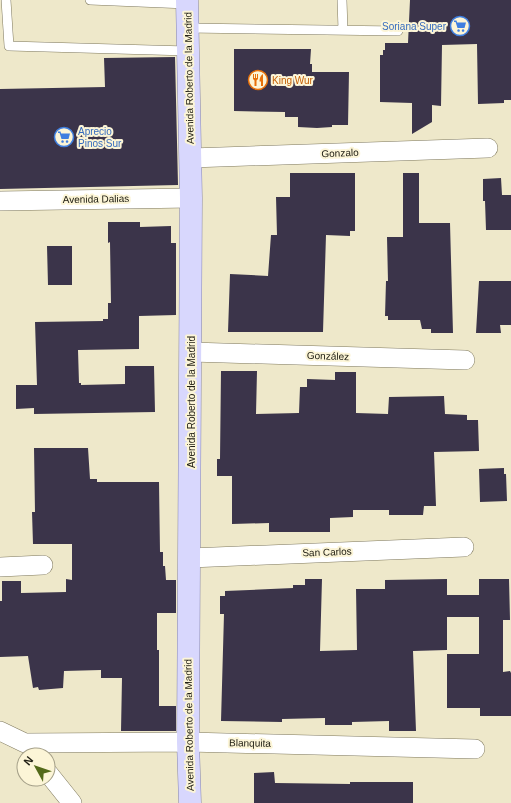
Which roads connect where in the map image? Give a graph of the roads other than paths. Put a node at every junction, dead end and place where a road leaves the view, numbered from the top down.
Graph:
1 (6, 0) edge
2 (90, 0) edge
3 (342, 0) edge
4 (188, 2) edge
5 (188, 28) junction
6 (343, 30) junction
7 (398, 31) dead end
8 (188, 51) junction
9 (488, 148) dead end
10 (191, 158) junction
11 (191, 198) junction
12 (0, 200) edge
13 (191, 352) junction
14 (465, 360) dead end
15 (464, 547) dead end
16 (190, 558) junction
17 (43, 565) dead end
18 (0, 567) edge
19 (0, 731) edge
20 (188, 742) junction
21 (27, 747) edge
22 (56, 748) edge
23 (474, 749) dead end
24 (56, 783) edge
25 (72, 803) edge
26 (190, 803) edge

1 - 8 lane
2 - 4 lane
3 - 6 lane
4 - 5 main road, Avenida Roberto de la Madrid
5 - 6 lane
5 - 8 main road, Avenida Roberto de la Madrid
6 - 7 lane
8 - 10 main road, Avenida Roberto de la Madrid
9 - 10 street, Gonzalo
10 - 11 main road, Avenida Roberto de la Madrid
11 - 12 street, Avenida Dalias
11 - 13 main road, Avenida Roberto de la Madrid
13 - 14 street, González
13 - 16 main road, Avenida Roberto de la Madrid
15 - 16 street, San Carlos
16 - 20 main road, Avenida Roberto de la Madrid
17 - 18 street
19 - 21 street
20 - 22 street, Blanquita
20 - 23 street, Blanquita
20 - 26 main road, Avenida Roberto de la Madrid
24 - 25 street

